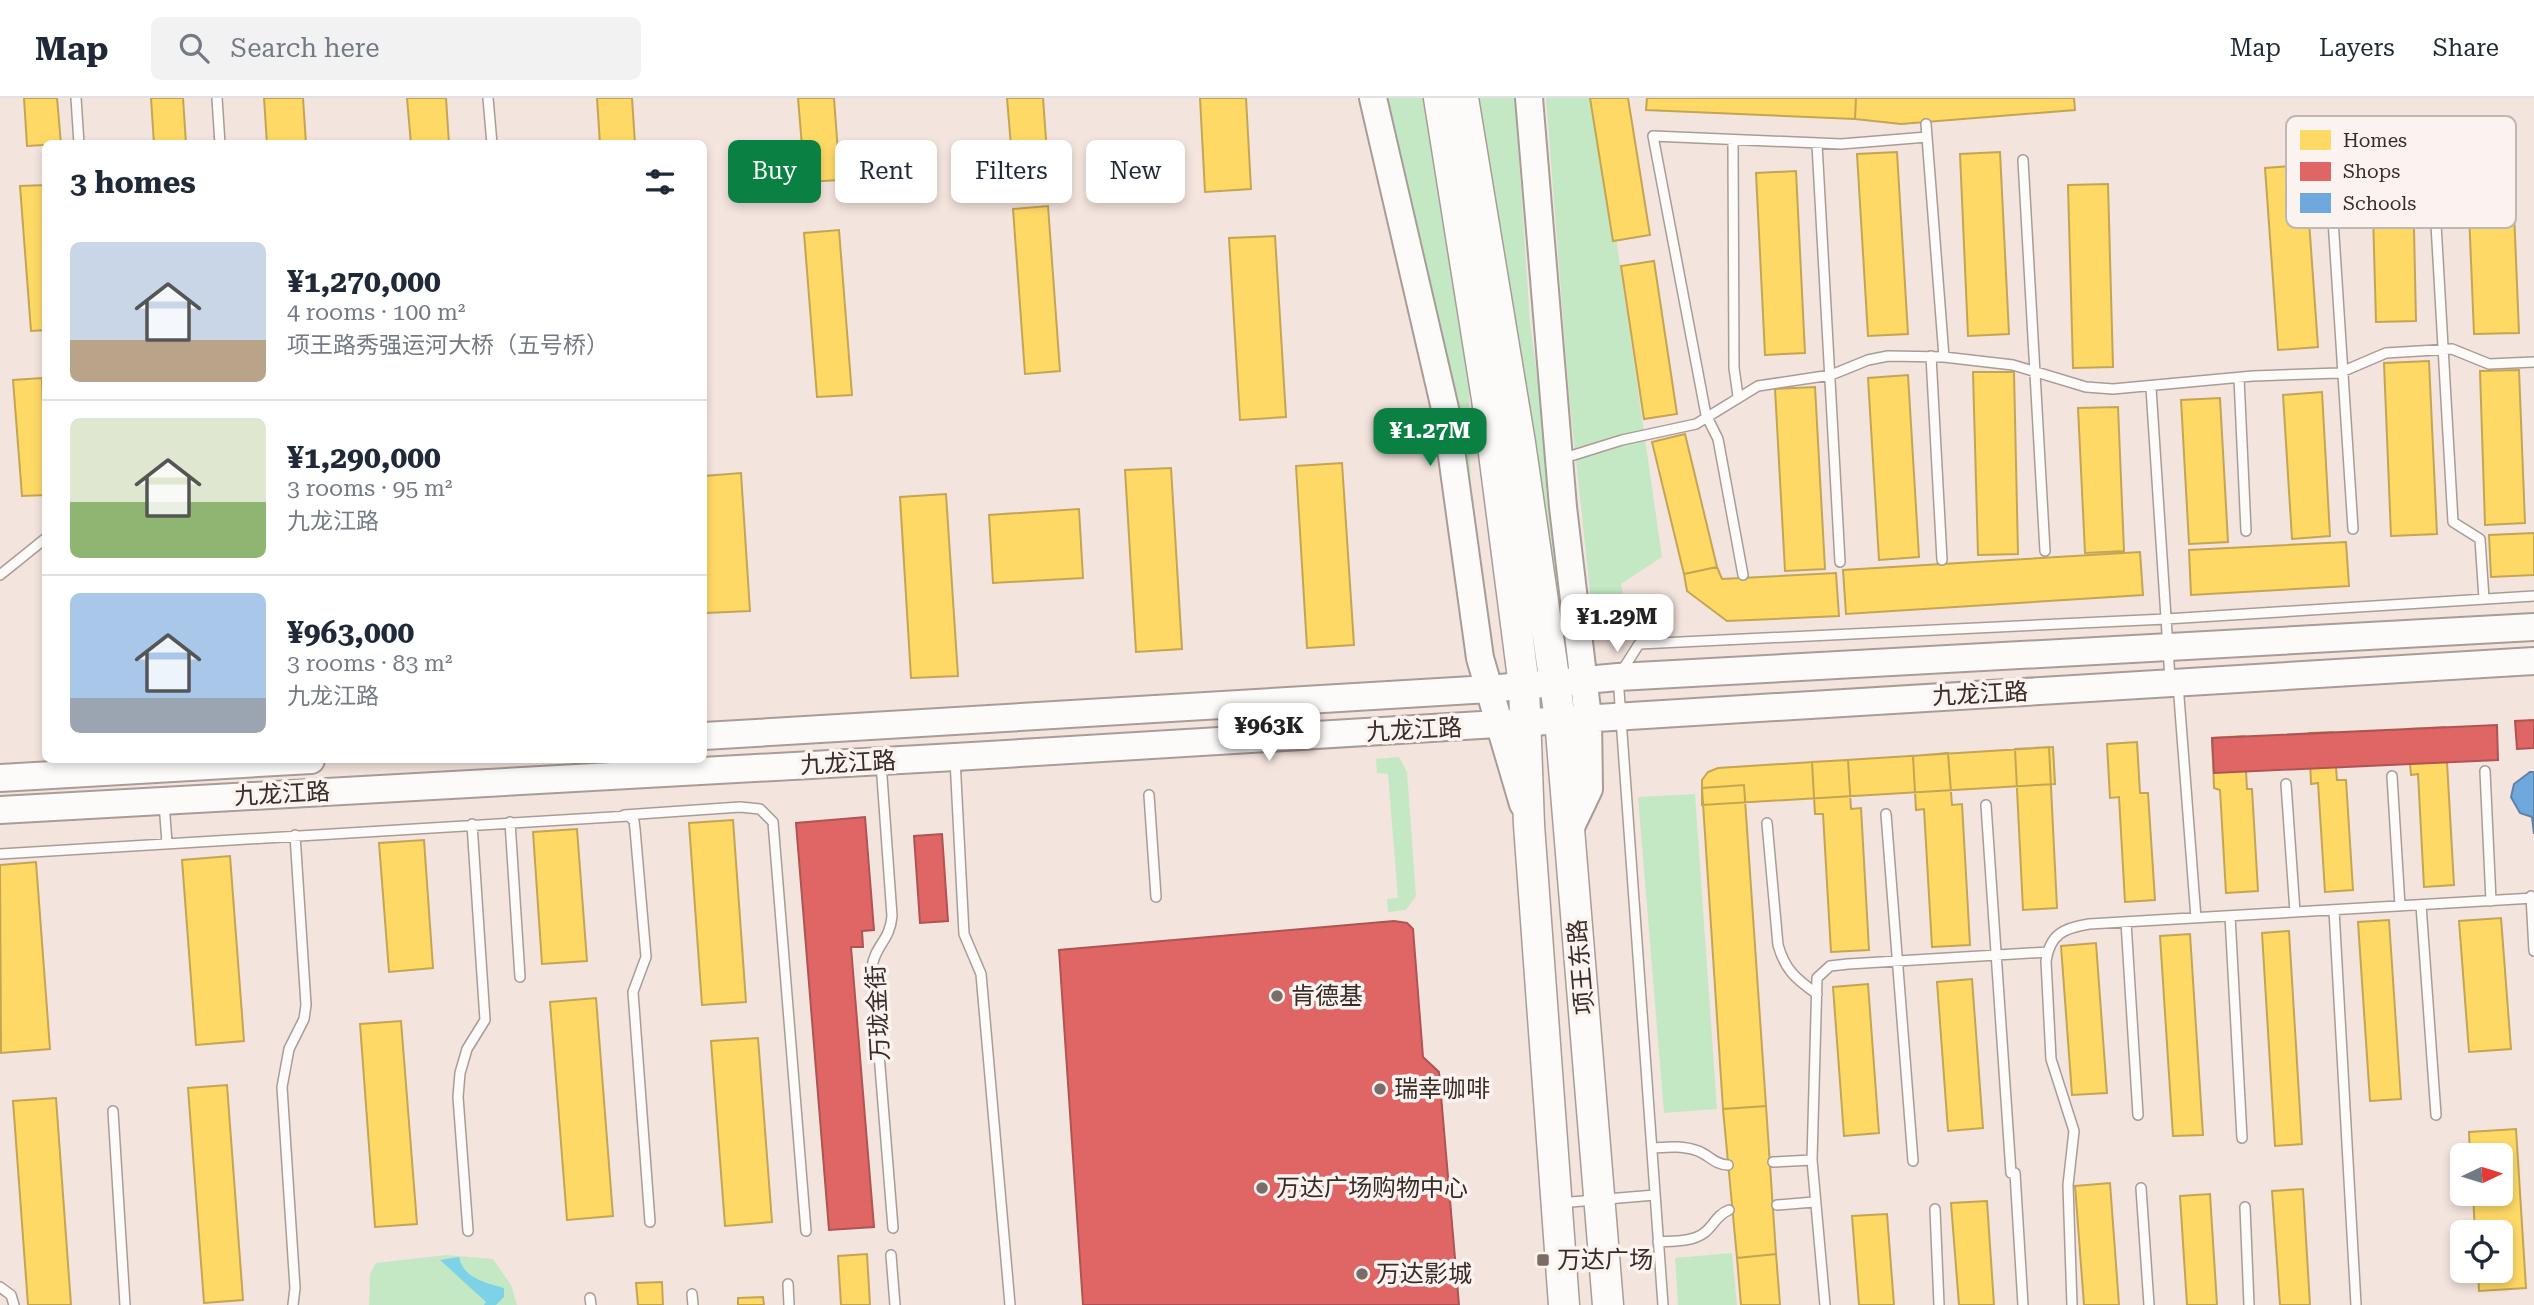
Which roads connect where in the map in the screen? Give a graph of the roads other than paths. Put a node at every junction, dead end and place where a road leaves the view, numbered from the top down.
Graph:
1 (76, 98) edge
2 (217, 98) edge
3 (488, 98) edge
4 (1373, 98) edge
5 (1439, 98) edge
6 (1463, 98) edge
7 (1529, 98) edge
8 (1926, 124) dead end
9 (1927, 137) junction
10 (79, 140) edge
11 (220, 140) edge
12 (492, 140) edge
13 (1733, 141) junction
14 (1817, 144) junction
15 (2023, 160) dead end
16 (2334, 228) edge
17 (2436, 228) edge
18 (2443, 349) junction
19 (1931, 356) junction
20 (1944, 356) junction
21 (2534, 362) edge
22 (2035, 371) junction
23 (2343, 372) junction
24 (1831, 374) junction
25 (2239, 378) junction
26 (2151, 388) junction
27 (1738, 396) junction
28 (1706, 415) junction
29 (1559, 459) junction
30 (2353, 529) dead end
31 (2246, 531) dead end
32 (42, 541) edge
33 (2045, 551) dead end
34 (1942, 560) dead end
35 (1840, 562) dead end
36 (0, 575) edge
37 (1743, 575) dead end
38 (2534, 596) edge
39 (2484, 599) junction
40 (2166, 619) junction
41 (2534, 627) edge
42 (2167, 647) junction
43 (2534, 660) edge
44 (1618, 677) junction
45 (1570, 681) junction
46 (2174, 682) junction
47 (1524, 687) junction
48 (1489, 690) junction
49 (1621, 716) junction
50 (1574, 719) junction
51 (1512, 724) junction
52 (707, 736) edge
53 (956, 757) junction
54 (881, 761) junction
55 (259, 763) edge
56 (2485, 771) dead end
57 (2392, 776) dead end
58 (0, 778) edge
59 (2286, 784) dead end
60 (1149, 795) dead end
61 (164, 801) junction
62 (1986, 805) dead end
63 (0, 810) edge
64 (1886, 814) dead end
65 (617, 816) junction
66 (510, 822) junction
67 (1767, 823) dead end
68 (472, 824) junction
69 (295, 835) junction
70 (167, 843) junction
71 (0, 854) edge
72 (1156, 897) dead end
73 (2532, 898) edge
74 (2491, 901) junction
75 (2421, 905) junction
76 (2400, 906) junction
77 (2334, 910) junction
78 (2295, 912) junction
79 (2230, 916) junction
80 (2196, 918) junction
81 (2126, 922) junction
82 (2534, 951) edge
83 (2048, 952) junction
84 (1996, 955) junction
85 (1896, 961) junction
86 (520, 977) dead end
87 (1817, 995) junction
88 (113, 1111) dead end
89 (2138, 1115) dead end
90 (2436, 1115) dead end
91 (2242, 1138) dead end
92 (1652, 1148) junction
93 (1812, 1160) junction
94 (1913, 1161) dead end
95 (1773, 1162) dead end
96 (1728, 1165) dead end
97 (2141, 1188) dead end
98 (1655, 1195) junction
99 (1600, 1200) junction
100 (1814, 1202) junction
101 (1557, 1203) junction
102 (1777, 1205) dead end
103 (2245, 1207) dead end
104 (1935, 1209) dead end
105 (1729, 1210) dead end
106 (650, 1222) dead end
107 (893, 1228) dead end
108 (468, 1231) dead end
109 (806, 1231) dead end
110 (1658, 1242) junction
111 (891, 1255) dead end
112 (788, 1284) dead end
113 (0, 1287) edge
114 (692, 1294) dead end
115 (14, 1305) edge
116 (125, 1305) edge
117 (293, 1305) edge
118 (692, 1305) edge
119 (789, 1305) edge
120 (895, 1305) edge
121 (1010, 1305) edge
122 (1564, 1305) edge
123 (1608, 1305) edge
124 (1663, 1305) edge
125 (1825, 1305) edge
126 (1939, 1305) edge
127 (2023, 1305) edge
128 (2072, 1305) edge
129 (2149, 1305) edge
130 (2249, 1305) edge
131 (2356, 1305) edge

1 - 10 lane
2 - 11 lane
3 - 12 lane
4 - 48 street
5 - 47 main road, 项王东路
6 - 45 main road, 项王东路
7 - 29 street
8 - 9 lane
9 - 14 lane
9 - 20 lane
13 - 14 lane
13 - 27 lane
13 - 28 lane
14 - 24 lane
15 - 22 lane
16 - 23 lane
17 - 18 lane
18 - 21 lane
18 - 23 lane
18 - 39 lane
19 - 20 lane
19 - 24 lane
19 - 34 lane
20 - 22 lane
22 - 26 lane
22 - 33 lane
23 - 25 lane
23 - 30 lane
24 - 27 lane
24 - 35 lane
25 - 26 lane
25 - 31 lane
26 - 40 lane
27 - 28 lane
28 - 29 lane
28 - 37 lane
29 - 45 street
32 - 36 lane
38 - 39 lane
39 - 40 lane
40 - 42 lane
40 - 44 lane
41 - 42 street, 九龙江路
42 - 44 street, 九龙江路
42 - 46 lane
43 - 46 street, 九龙江路
44 - 45 street, 九龙江路
44 - 49 lane
45 - 47 street, 九龙江路
45 - 50 main road, 项王东路
46 - 49 street, 九龙江路
46 - 80 lane
47 - 48 street, 九龙江路
47 - 51 main road, 项王东路
48 - 51 street
48 - 52 street, 九龙江路
49 - 50 street, 九龙江路
49 - 92 lane
50 - 51 street, 九龙江路
50 - 99 main road, 项王东路
51 - 53 street, 九龙江路
51 - 101 main road, 项王东路
53 - 54 street, 九龙江路
53 - 121 lane
54 - 61 street, 九龙江路
54 - 107 lane, 万珑金街
55 - 58 street, 九龙江路
56 - 74 lane
57 - 76 lane
59 - 78 lane
60 - 72 lane
61 - 63 street, 九龙江路
61 - 70 lane
62 - 84 lane
64 - 85 lane
65 - 66 lane
65 - 106 lane
65 - 109 lane
66 - 68 lane
66 - 86 lane
67 - 87 lane
68 - 69 lane
68 - 108 lane
69 - 70 lane
69 - 117 lane
70 - 71 lane
73 - 74 lane
73 - 82 lane
74 - 75 lane
75 - 76 lane
75 - 90 lane
76 - 77 lane
77 - 78 lane
77 - 131 lane
78 - 79 lane
79 - 80 lane
79 - 91 lane
80 - 81 lane
81 - 83 lane
81 - 89 lane
83 - 84 lane
83 - 128 lane
84 - 85 lane
84 - 127 lane
85 - 87 lane
85 - 94 lane
87 - 93 lane
88 - 116 lane
92 - 96 lane
92 - 98 lane
93 - 95 lane
93 - 100 lane
97 - 129 lane
98 - 99 lane
98 - 110 lane
99 - 101 lane
99 - 123 main road, 项王东路
100 - 102 lane
100 - 125 lane
101 - 122 main road, 项王东路
103 - 130 lane
104 - 126 lane
105 - 110 lane
110 - 124 lane
111 - 120 lane
112 - 119 lane
113 - 115 lane
114 - 118 lane

